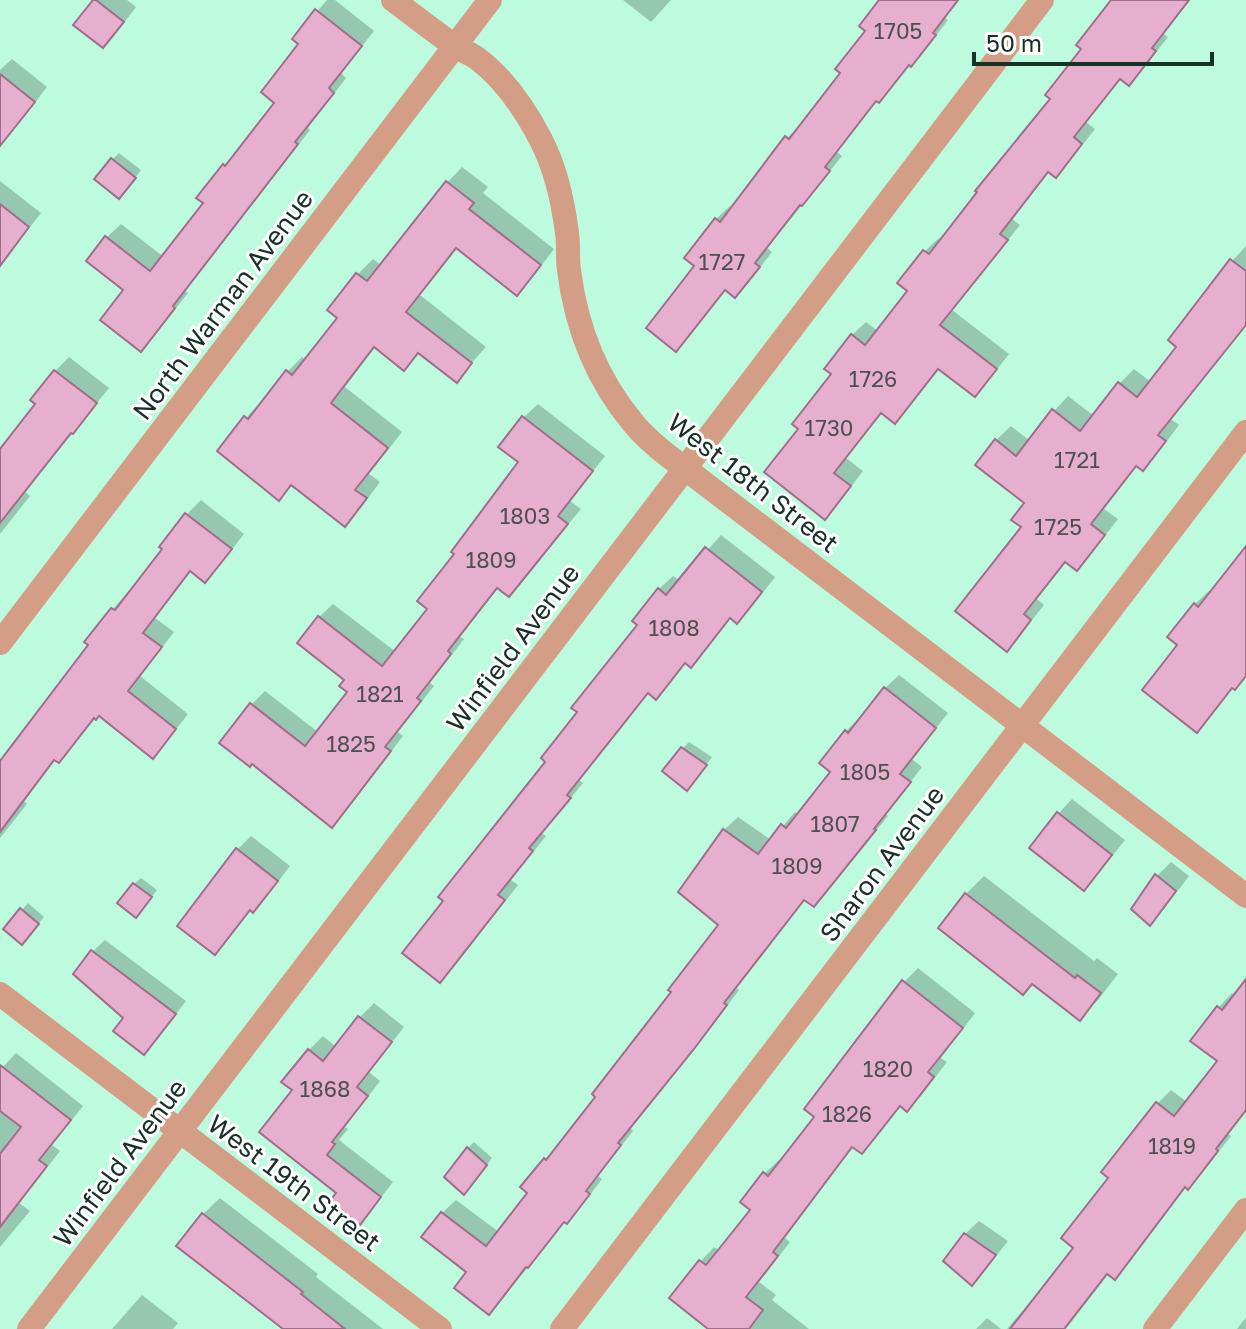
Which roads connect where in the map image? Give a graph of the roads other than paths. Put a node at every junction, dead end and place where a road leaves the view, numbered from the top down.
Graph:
1 (393, 0) edge
2 (490, 0) edge
3 (1042, 0) edge
4 (455, 46) junction
5 (1246, 432) edge
6 (685, 468) junction
7 (0, 643) edge
8 (1023, 725) junction
9 (1246, 896) edge
10 (0, 994) edge
11 (179, 1131) junction
12 (1246, 1210) edge
13 (29, 1329) edge
14 (440, 1329) edge
15 (562, 1329) edge
16 (1155, 1329) edge

1 - 4 street, West 18th Street
2 - 4 street, North Warman Avenue
3 - 6 street, Winfield Avenue
4 - 6 street, West 18th Street
4 - 7 street, North Warman Avenue
5 - 8 street, Sharon Avenue
6 - 8 street, West 18th Street
6 - 11 street, Winfield Avenue
8 - 9 street, West 18th Street
8 - 15 street, Sharon Avenue
10 - 11 street, West 19th Street
11 - 13 street, Winfield Avenue
11 - 14 street, West 19th Street
12 - 16 street

